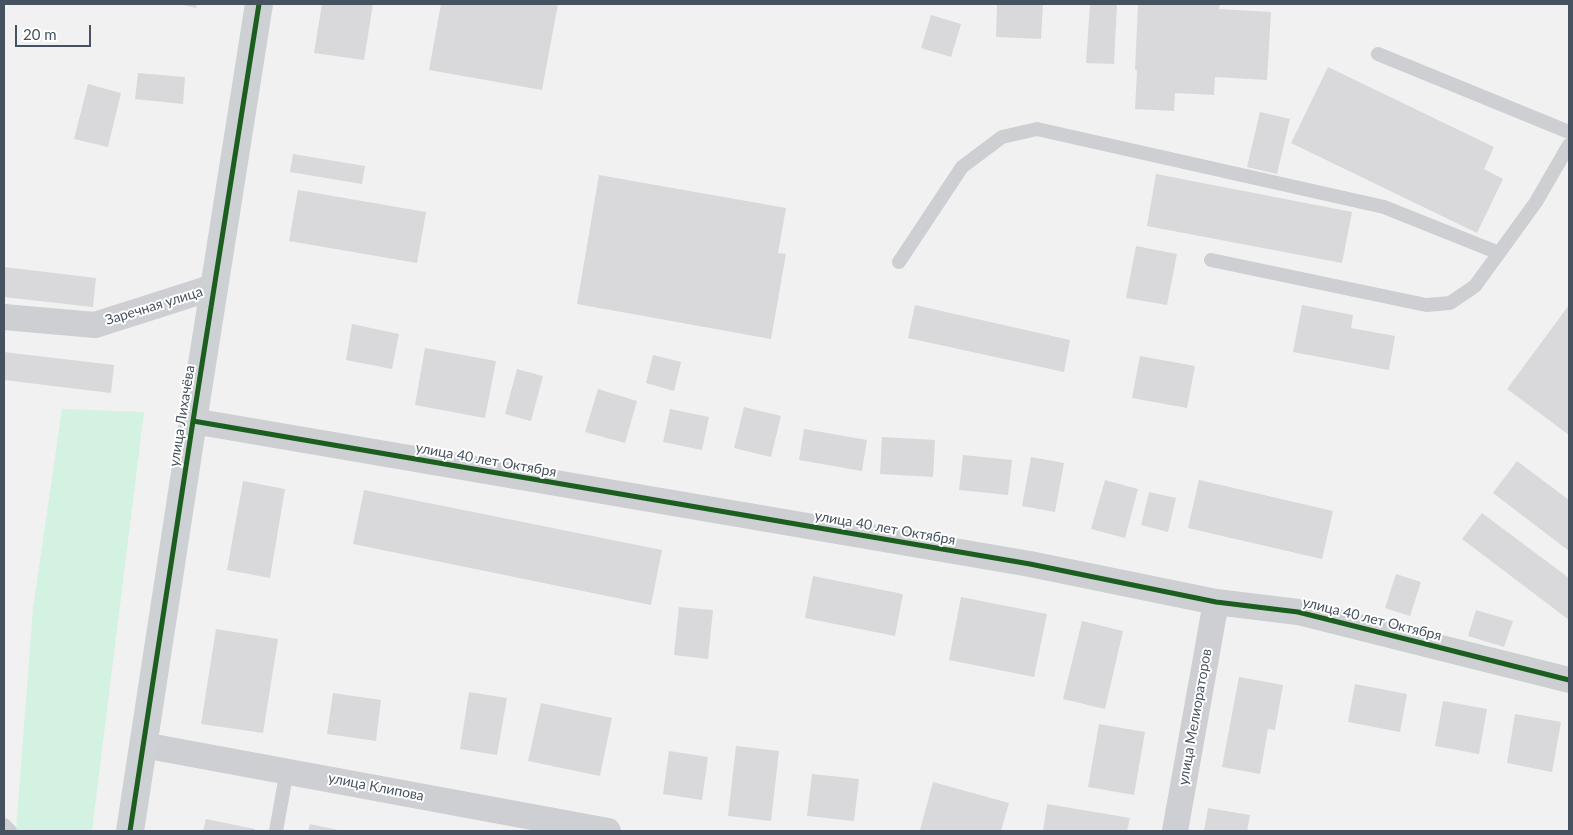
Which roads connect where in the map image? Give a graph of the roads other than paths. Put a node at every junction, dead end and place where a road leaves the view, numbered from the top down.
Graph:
1 (259, 4) edge
2 (1378, 54) dead end
3 (1569, 132) edge
4 (1569, 145) edge
5 (1499, 253) junction
6 (1211, 260) dead end
7 (899, 262) dead end
8 (214, 287) junction
9 (4, 317) edge
10 (193, 421) junction
11 (1216, 602) junction
12 (1569, 680) edge
13 (143, 745) junction
14 (287, 770) junction
15 (4, 824) edge
16 (10, 831) edge
17 (130, 831) edge
18 (276, 831) edge
19 (608, 831) edge
20 (1175, 831) edge

1 - 8 street, улица Лихачёва
2 - 3 lane
4 - 5 lane
5 - 6 lane
5 - 7 lane
8 - 9 street, Заречная улица
8 - 10 street, улица Лихачёва
10 - 11 street, улица 40 лет Октября
10 - 13 street, улица Лихачёва
11 - 12 street, улица 40 лет Октября
11 - 20 street, улица Мелиораторов
13 - 14 street, улица Клипова
13 - 17 street, улица Лихачёва
14 - 18 lane
14 - 19 street, улица Клипова
15 - 16 lane

